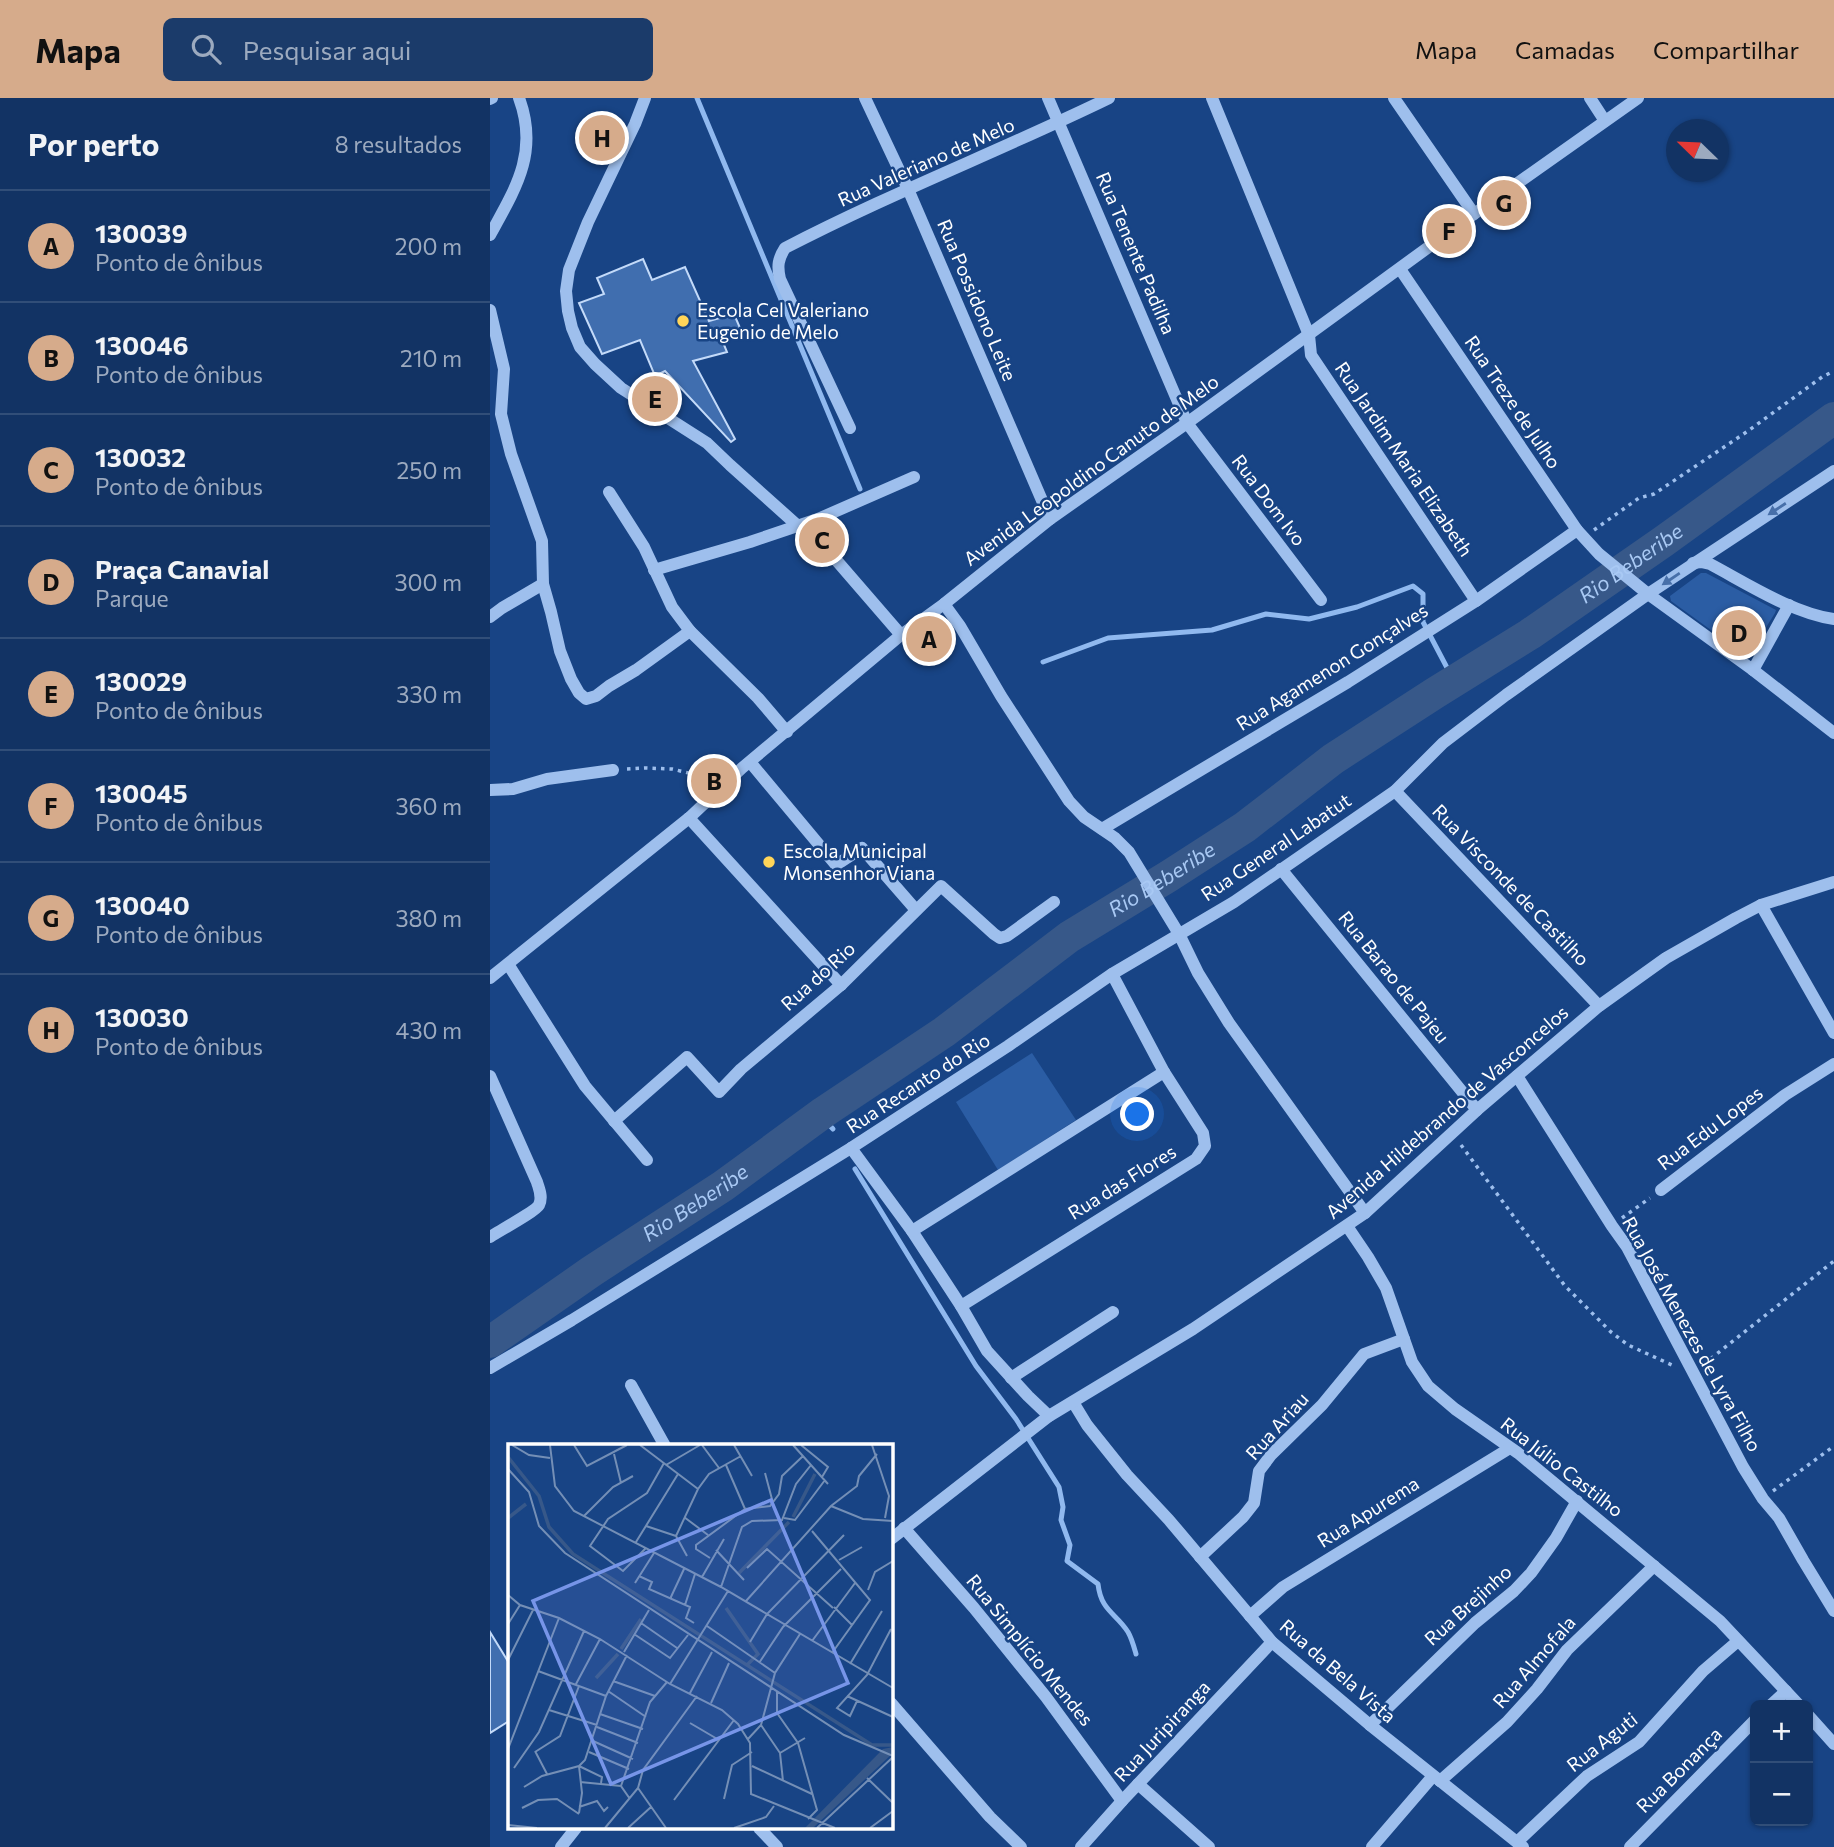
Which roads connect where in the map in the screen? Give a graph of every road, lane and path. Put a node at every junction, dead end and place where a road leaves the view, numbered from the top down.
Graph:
1 (519, 98) edge
2 (645, 98) edge
3 (865, 98) edge
4 (1048, 98) edge
5 (1109, 98) edge
6 (1212, 98) edge
7 (1394, 98) edge
8 (1590, 98) edge
9 (1638, 98) edge
10 (1605, 121) junction
11 (1059, 122) junction
12 (908, 189) junction
13 (1474, 214) junction
14 (490, 235) edge
15 (1400, 269) junction
16 (490, 310) edge
17 (1310, 335) junction
18 (1834, 371) edge
19 (1187, 423) junction
20 (850, 428) dead end
21 (1834, 471) edge
22 (914, 477) dead end
23 (609, 492) dead end
24 (1051, 519) junction
25 (797, 525) junction
26 (1580, 533) junction
27 (1693, 564) junction
28 (654, 569) junction
29 (543, 584) junction
30 (1648, 594) junction
31 (1321, 600) dead end
32 (1476, 601) junction
33 (944, 604) junction
34 (1789, 605) junction
35 (490, 617) edge
36 (1834, 619) edge
37 (690, 631) junction
38 (901, 635) junction
39 (1753, 670) junction
40 (787, 732) junction
41 (1834, 733) edge
42 (746, 765) junction
43 (613, 770) joint
44 (490, 790) edge
45 (1395, 791) junction
46 (688, 818) junction
47 (1102, 829) junction
48 (1282, 869) junction
49 (1834, 881) edge
50 (1054, 902) dead end
51 (1761, 905) junction
52 (916, 910) junction
53 (1179, 934) junction
54 (508, 964) junction
55 (1112, 974) junction
56 (490, 978) edge
57 (841, 985) junction
58 (1599, 1006) junction
59 (1834, 1033) edge
60 (1834, 1064) edge
61 (1164, 1072) junction
62 (490, 1076) edge
63 (1517, 1076) junction
64 (1477, 1110) junction
65 (614, 1121) junction
66 (1453, 1134) junction
67 (851, 1148) junction
68 (647, 1160) dead end
69 (1661, 1190) joint
70 (1365, 1213) junction
71 (1348, 1226) junction
72 (1612, 1226) junction
73 (912, 1231) junction
74 (490, 1237) edge
75 (1834, 1261) edge
76 (961, 1306) junction
77 (1113, 1312) dead end
78 (1404, 1339) junction
79 (490, 1368) edge
80 (1692, 1372) junction
81 (1011, 1378) junction
82 (631, 1385) dead end
83 (1073, 1402) junction
84 (1049, 1416) junction
85 (664, 1444) edge
86 (1834, 1446) edge
87 (1510, 1448) junction
88 (1763, 1499) junction
89 (1577, 1501) junction
90 (904, 1528) junction
91 (892, 1538) edge
92 (1200, 1557) junction
93 (1654, 1566) junction
94 (1834, 1611) edge
95 (1250, 1616) junction
96 (1738, 1641) junction
97 (1272, 1642) junction
98 (1786, 1691) junction
99 (1776, 1700) edge
100 (1794, 1700) edge
101 (892, 1704) edge
102 (1813, 1721) edge
103 (1370, 1725) junction
104 (1750, 1725) edge
105 (1834, 1744) edge
106 (1436, 1779) junction
107 (1138, 1784) junction
108 (1122, 1801) junction
109 (575, 1829) edge
110 (760, 1829) edge
111 (1520, 1844) edge
112 (561, 1847) edge
113 (778, 1847) edge
114 (1021, 1847) edge
115 (1081, 1847) edge
116 (1209, 1847) edge
117 (1372, 1847) edge
118 (1630, 1847) edge

1 - 14 street
2 - 25 street
3 - 12 street, Rua Possidono Leite
4 - 11 street, Rua Tenente Padilha
5 - 11 street, Rua Valeriano de Melo
6 - 17 street, Rua Jardim Maria Elizabeth
7 - 13 street
8 - 10 street
9 - 10 street, Avenida Leopoldino Canuto de Melo
10 - 13 street, Avenida Leopoldino Canuto de Melo
11 - 12 street, Rua Valeriano de Melo
11 - 19 street, Rua Tenente Padilha
12 - 20 street, Rua Valeriano de Melo
12 - 24 street, Rua Possidono Leite
13 - 15 street, Avenida Leopoldino Canuto de Melo
15 - 17 street, Avenida Leopoldino Canuto de Melo
15 - 26 street, Rua Treze de Julho
16 - 29 street
17 - 19 street, Avenida Leopoldino Canuto de Melo
17 - 32 street, Rua Jardim Maria Elizabeth
18 - 26 path
19 - 24 street, Avenida Leopoldino Canuto de Melo
19 - 31 street, Rua Dom Ivo
21 -> 27 street, Rua General Labatut
22 - 25 street
23 - 28 street
24 - 33 street, Avenida Leopoldino Canuto de Melo
25 - 28 street
25 - 38 street
26 - 30 street, Rua Treze de Julho
26 - 32 street, Rua Agamenon Gonçalves
27 -> 30 street, Rua General Labatut
27 - 34 street
28 - 37 street
29 - 35 street
29 - 37 street
30 - 39 street, Rua Treze de Julho
30 - 45 street, Rua General Labatut
32 - 47 street, Rua Agamenon Gonçalves
33 - 38 street, Avenida Leopoldino Canuto de Melo
33 - 47 street
34 - 36 street
34 - 39 street
37 - 40 street
38 - 40 street, Avenida Leopoldino Canuto de Melo
39 - 41 street, Rua Treze de Julho
40 - 42 street, Avenida Leopoldino Canuto de Melo
42 - 43 path
42 - 46 street, Avenida Leopoldino Canuto de Melo
42 - 52 street
43 - 44 street
45 - 48 street, Rua General Labatut
45 - 58 street, Rua Visconde de Castilho
46 - 54 street, Avenida Leopoldino Canuto de Melo
46 - 57 street
47 - 53 street
48 - 53 street, Rua General Labatut
48 - 64 street, Rua Barao de Pajeu
49 - 51 street, Avenida Hildebrando de Vasconcelos
50 - 52 street, Rua do Rio
51 - 58 street, Avenida Hildebrando de Vasconcelos
51 - 59 street
52 - 57 street, Rua do Rio
53 - 55 street, Rua Recanto do Rio
53 - 70 street
54 - 56 street, Avenida Leopoldino Canuto de Melo
54 - 65 street
55 - 61 street, Rua das Flores
55 - 67 street, Rua Recanto do Rio
57 - 65 street, Rua do Rio
58 - 63 street, Avenida Hildebrando de Vasconcelos
60 - 69 street, Rua Edu Lopes
61 - 73 street
61 - 76 street, Rua das Flores
62 - 74 street
63 - 64 street, Avenida Hildebrando de Vasconcelos
63 - 72 street, Rua José Menezes de Lyra Filho
64 - 66 street, Avenida Hildebrando de Vasconcelos
65 - 68 street
66 - 70 street, Avenida Hildebrando de Vasconcelos
66 - 80 path
67 - 73 street, Rua Recanto do Rio
67 - 79 street
69 - 72 path, Rua Edu Lopes
70 - 71 street, Avenida Hildebrando de Vasconcelos
71 - 78 street, Rua Júlio Castilho
71 - 83 street, Avenida Hildebrando de Vasconcelos
72 - 80 street, Rua José Menezes de Lyra Filho
73 - 76 street, Rua Recanto do Rio
75 - 80 path
76 - 81 street, Rua Recanto do Rio
77 - 81 street
78 - 87 street, Rua Júlio Castilho
78 - 92 street, Rua Ariau
80 - 88 street, Rua José Menezes de Lyra Filho
81 - 84 street, Rua Recanto do Rio
82 - 85 street
83 - 84 street, Avenida Hildebrando de Vasconcelos
83 - 92 street, Rua da Bela Vista
84 - 90 street, Avenida Hildebrando de Vasconcelos
86 - 88 path
87 - 89 street, Rua Júlio Castilho
87 - 95 street, Rua Apurema
88 - 94 street, Rua José Menezes de Lyra Filho
89 - 93 street, Rua Júlio Castilho
89 - 103 street, Rua Brejinho
90 - 91 street, Avenida Hildebrando de Vasconcelos
90 - 108 street, Rua Simplício Mendes
92 - 95 street, Rua da Bela Vista
93 - 96 street, Rua Júlio Castilho
93 - 106 street, Rua Almofala
95 - 97 street, Rua da Bela Vista
96 - 98 street, Rua Júlio Castilho
96 - 111 street, Rua Aguti
97 - 103 street, Rua da Bela Vista
97 - 107 street, Rua Juripiranga
98 - 99 street
98 - 100 street, Rua Júlio Castilho
101 - 114 street
102 - 105 street
103 - 106 street, Rua da Bela Vista
104 - 118 street, Rua Bonança
106 - 111 street, Rua da Bela Vista
106 - 117 street, Rua Almofala
107 - 108 street, Rua Juripiranga
107 - 116 street
108 - 115 street, Rua Juripiranga
109 - 112 street
110 - 113 street

